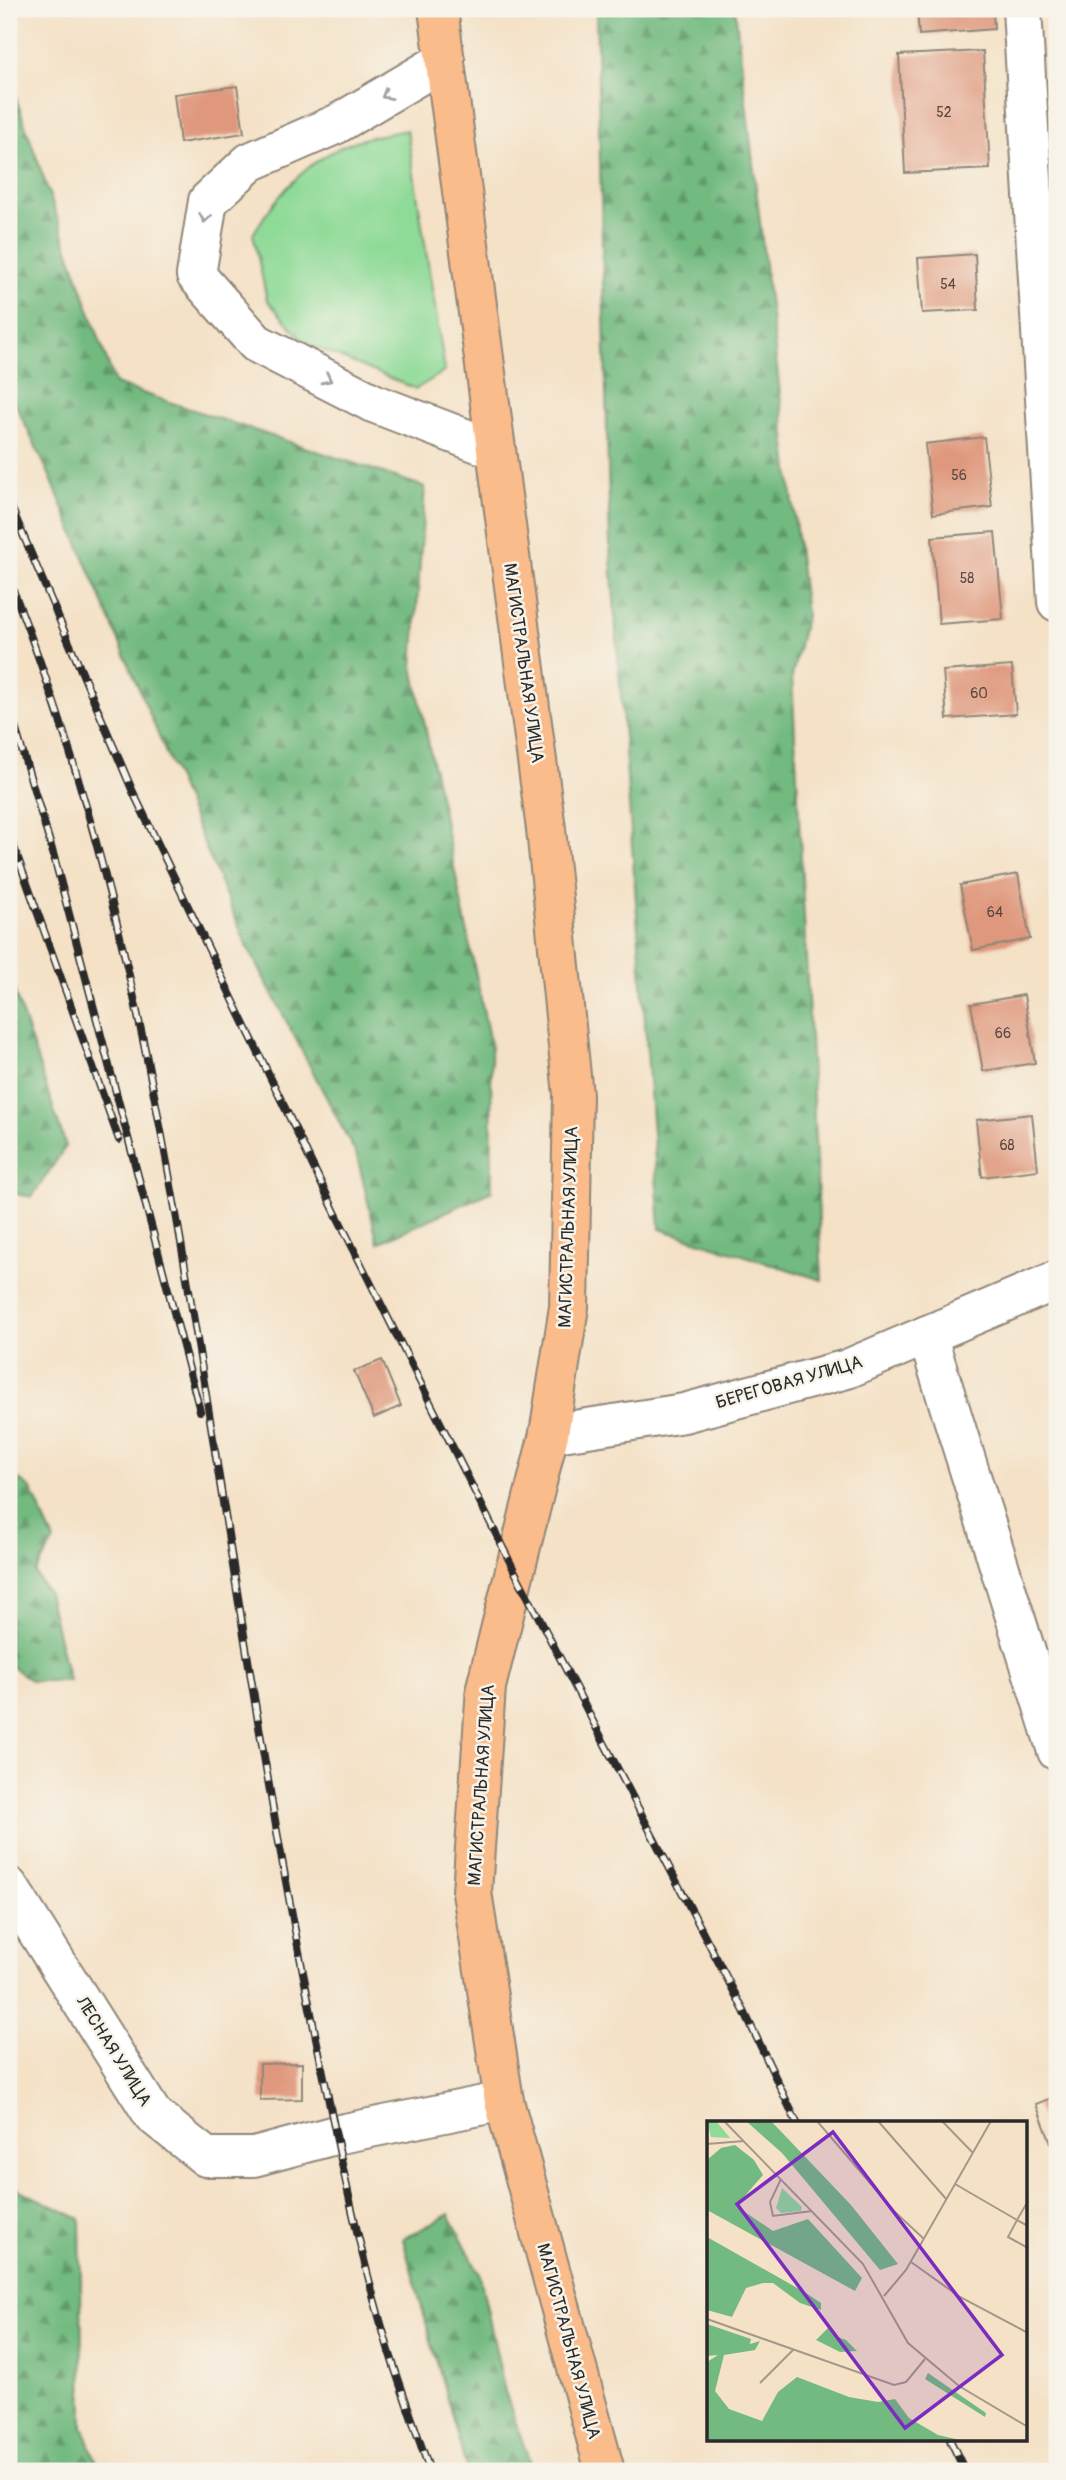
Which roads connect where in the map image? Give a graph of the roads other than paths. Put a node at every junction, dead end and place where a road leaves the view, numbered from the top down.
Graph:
1 (438, 9) edge
2 (1022, 9) edge
3 (445, 61) junction
4 (496, 450) junction
5 (1057, 602) edge
6 (1057, 1280) edge
7 (928, 1335) junction
8 (549, 1434) junction
9 (1057, 1751) edge
10 (9, 1887) edge
11 (504, 2101) junction
12 (605, 2471) edge

1 - 3 main road, МАГИСТРАЛЬНАЯ УЛИЦА
2 - 5 street
3 - 4 main road, МАГИСТРАЛЬНАЯ УЛИЦА
3 -> 4 street
4 - 8 main road, МАГИСТРАЛЬНАЯ УЛИЦА
6 - 7 street, БЕРЕГОВАЯ УЛИЦА
7 - 8 street, БЕРЕГОВАЯ УЛИЦА
7 - 9 street
8 - 11 main road, МАГИСТРАЛЬНАЯ УЛИЦА
10 - 11 street, ЛЕСНАЯ УЛИЦА
11 - 12 main road, МАГИСТРАЛЬНАЯ УЛИЦА

